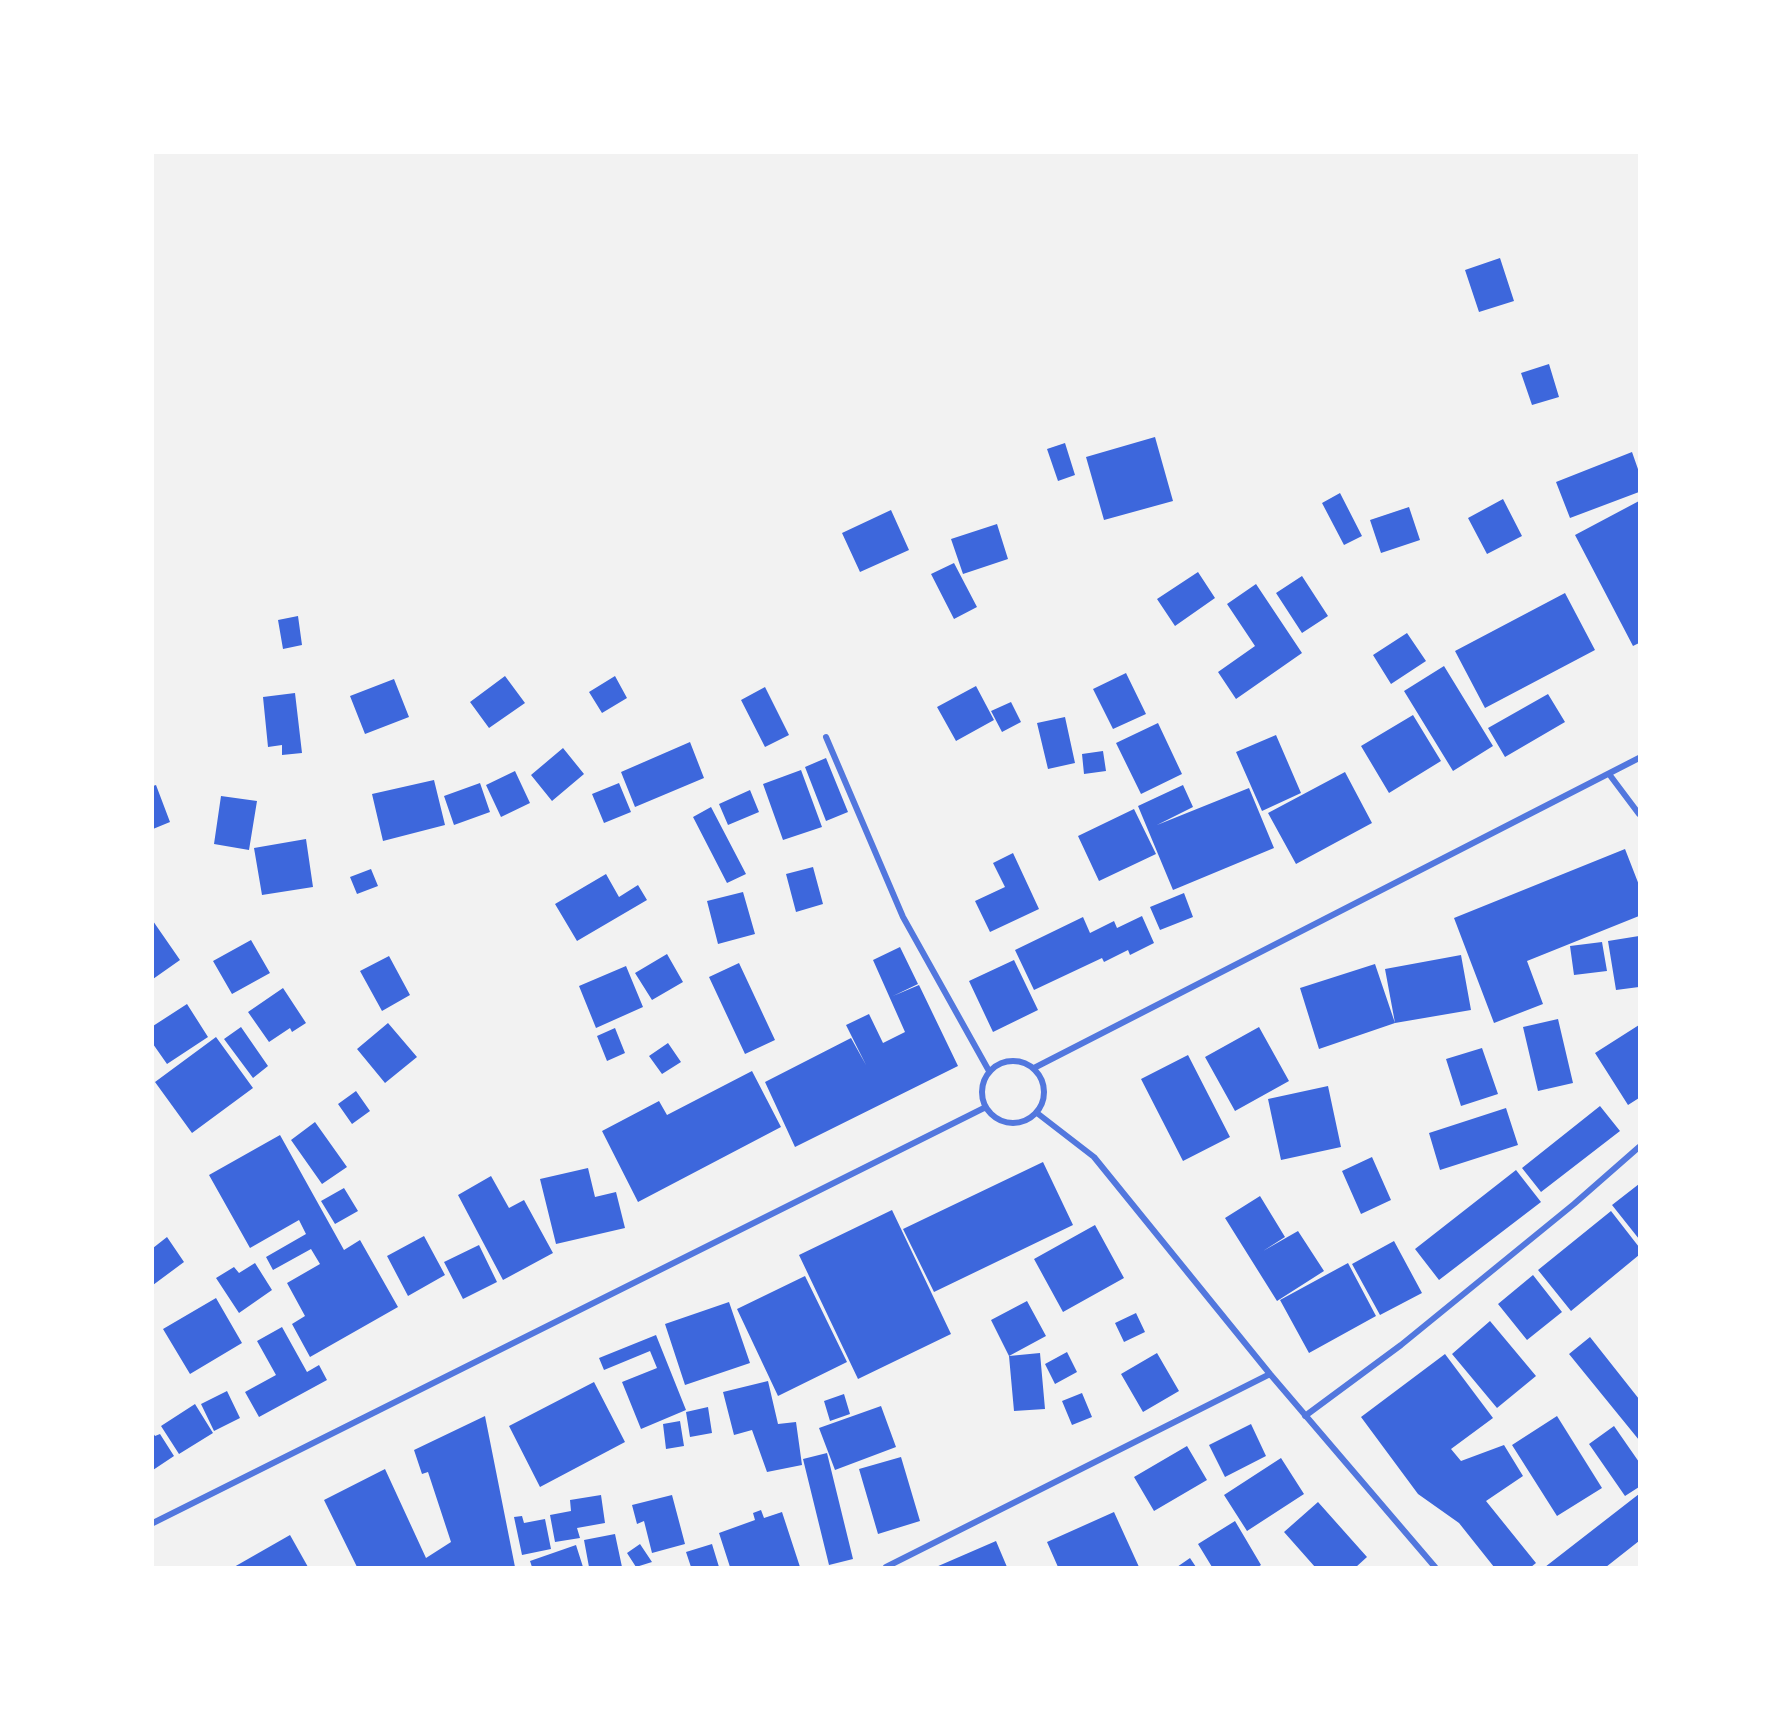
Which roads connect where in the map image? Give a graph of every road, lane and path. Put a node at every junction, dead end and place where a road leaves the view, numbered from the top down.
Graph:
1 (826, 737) dead end
2 (1639, 758) edge
3 (1609, 774) junction
4 (1639, 814) edge
5 (1034, 1068) junction
6 (989, 1071) junction
7 (986, 1107) junction
8 (1037, 1113) junction
9 (1639, 1147) edge
10 (1270, 1374) junction
11 (1305, 1416) junction
12 (153, 1523) edge
13 (886, 1567) edge
14 (1435, 1567) edge

1 - 6 street
2 - 3 street
3 - 4 street
3 - 5 street
5 - 6 street
5 - 8 street
6 - 7 street
7 - 8 street
7 - 12 street
8 - 10 street
9 - 11 street
10 - 11 street
10 - 13 street
11 - 14 street

